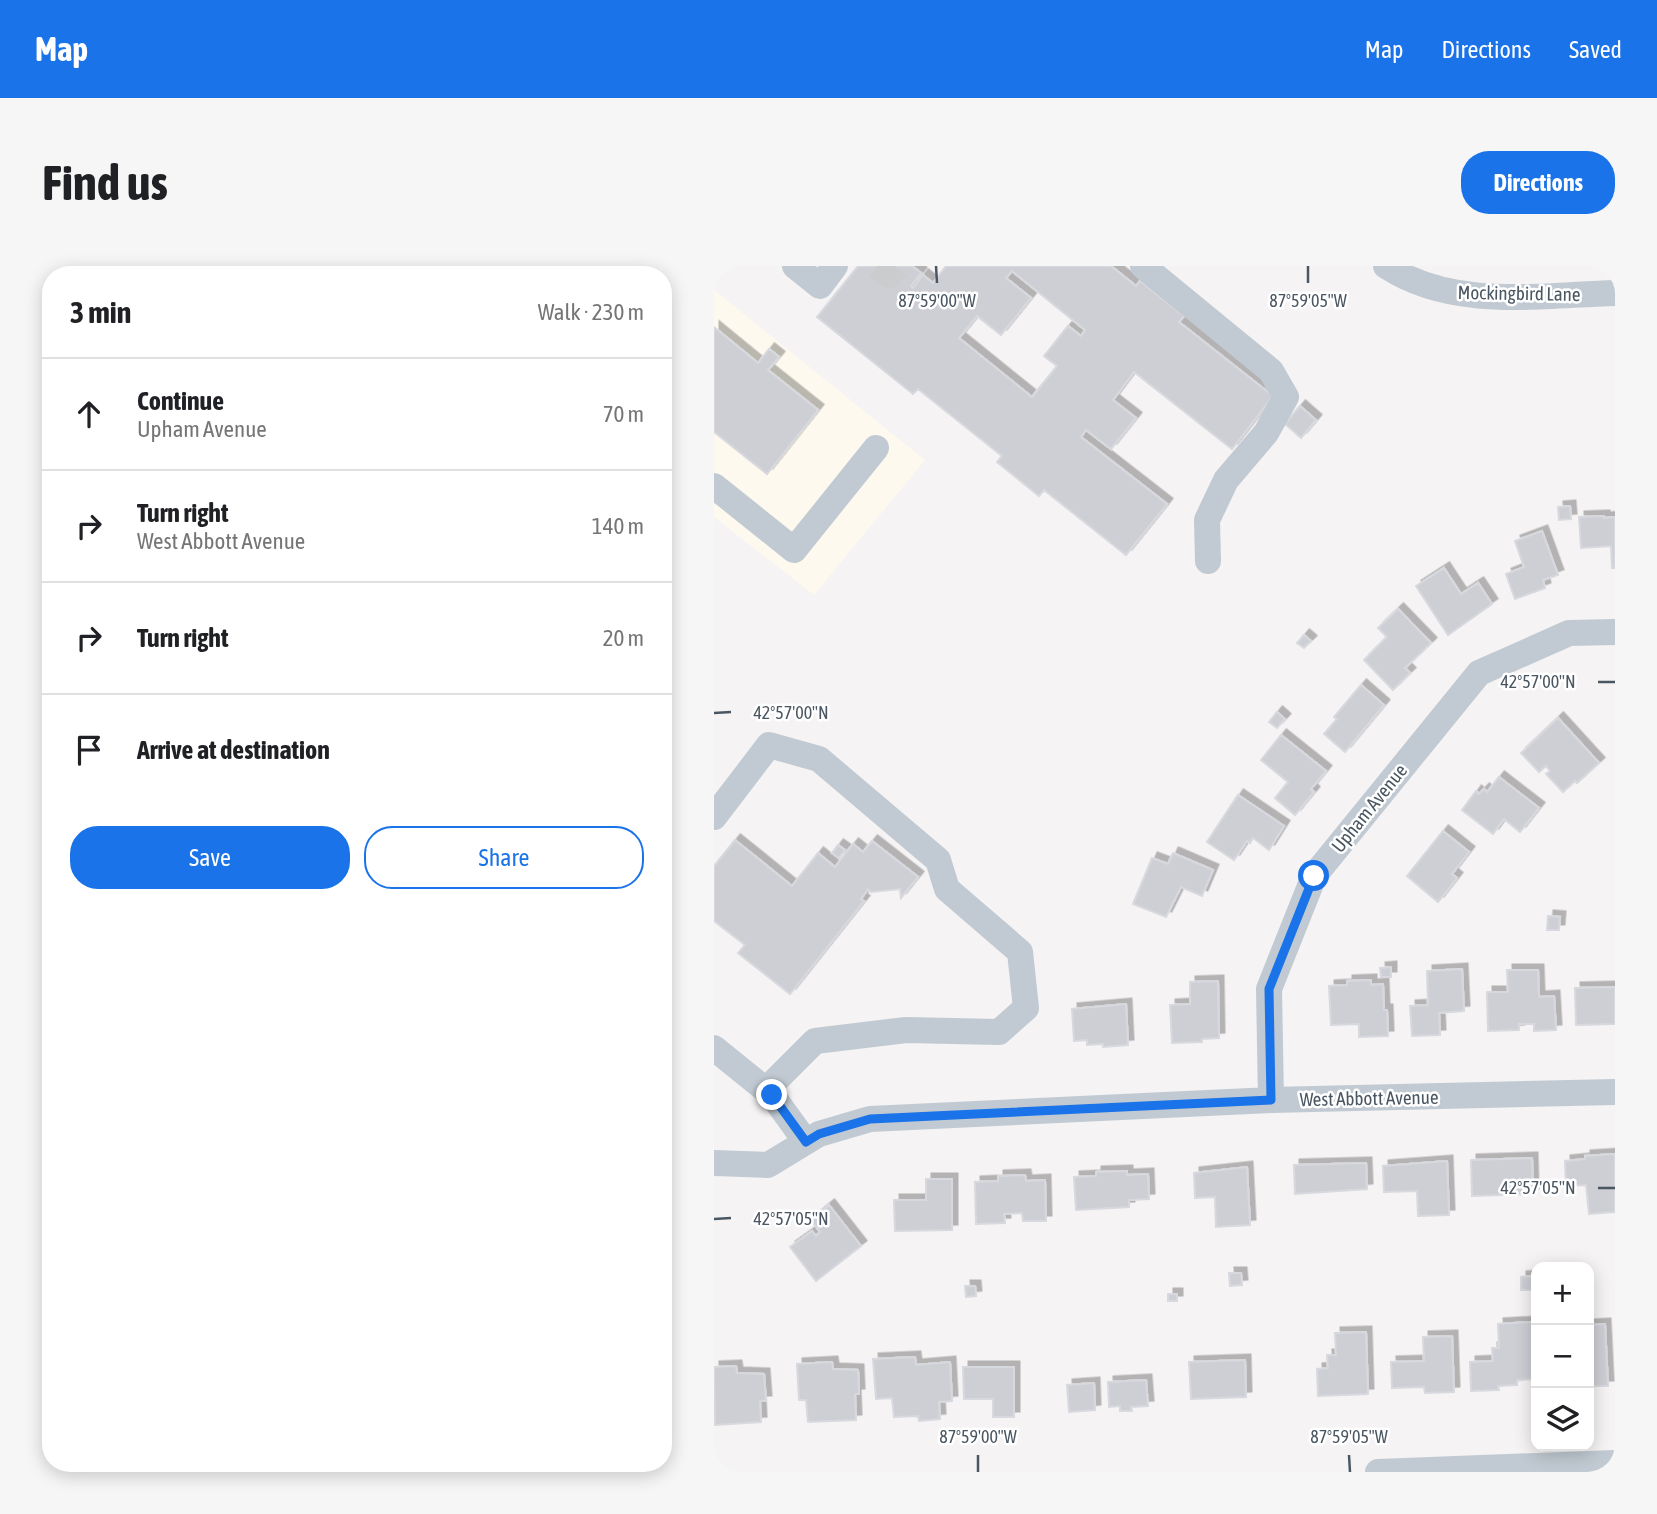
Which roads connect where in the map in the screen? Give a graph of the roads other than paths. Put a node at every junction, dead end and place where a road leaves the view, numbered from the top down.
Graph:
1 (795, 266) edge
2 (835, 266) edge
3 (1143, 266) edge
4 (1386, 266) edge
5 (1615, 293) edge
6 (876, 448) dead end
7 (714, 486) edge
8 (1208, 561) dead end
9 (1615, 632) edge
10 (714, 817) edge
11 (714, 1048) edge
12 (766, 1090) junction
13 (1615, 1092) edge
14 (1271, 1100) junction
15 (806, 1142) junction
16 (714, 1163) edge
17 (1615, 1463) edge
18 (1378, 1472) edge

1 - 2 street
3 - 8 street
4 - 5 street, Mockingbird Lane
6 - 7 street
9 - 14 street, Upham Avenue
10 - 12 street
11 - 12 street
12 - 15 street
13 - 14 street, West Abbott Avenue
14 - 15 street, West Abbott Avenue
15 - 16 street, West Abbott Avenue
17 - 18 street

